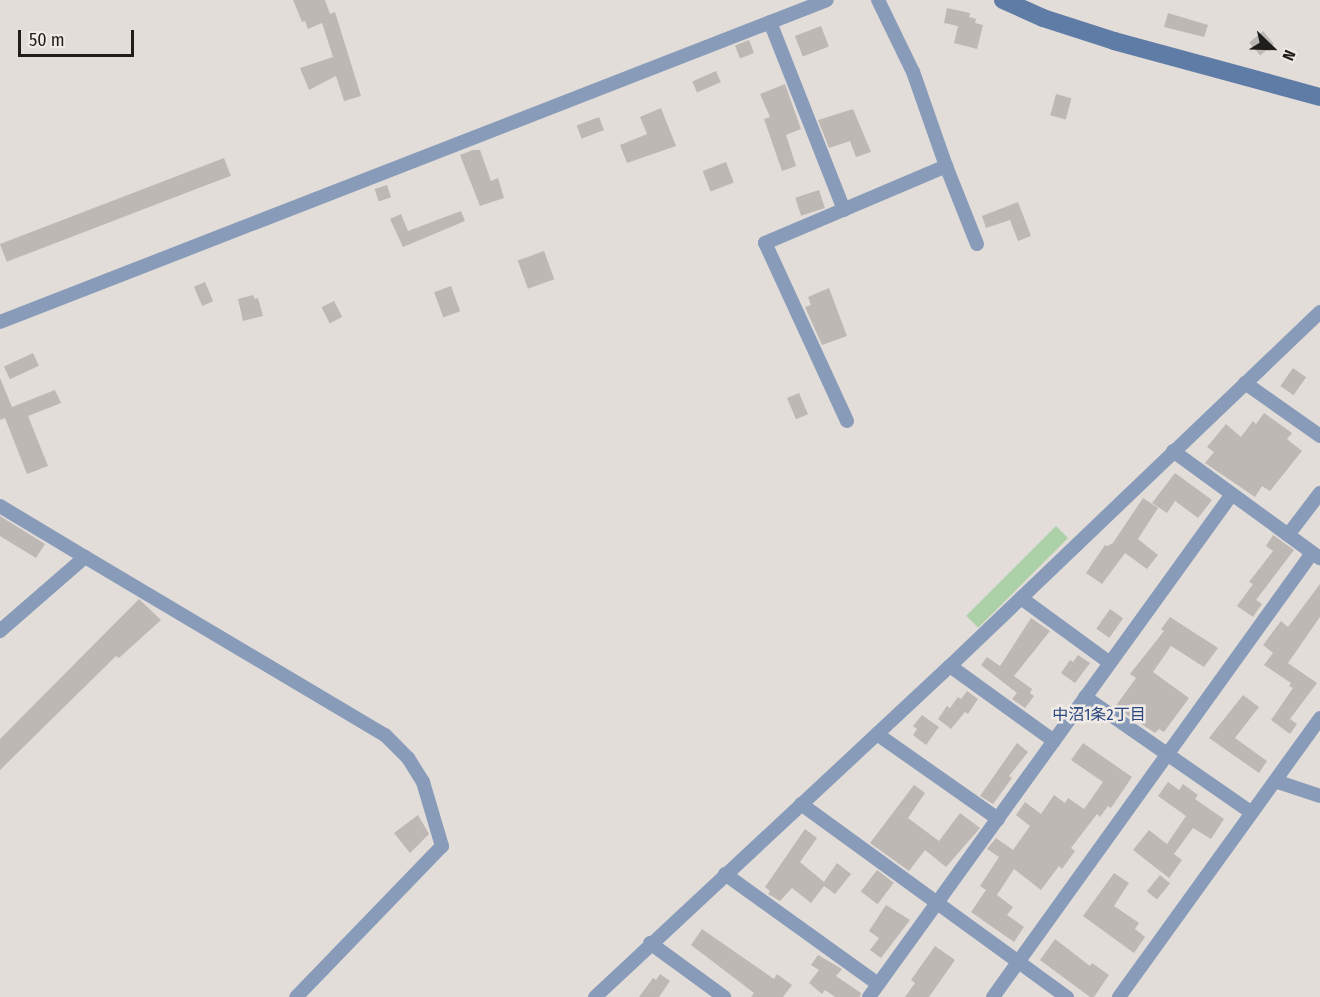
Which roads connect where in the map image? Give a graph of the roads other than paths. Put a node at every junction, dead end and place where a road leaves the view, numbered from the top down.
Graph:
1 (826, 0) edge
2 (878, 0) edge
3 (1003, 0) edge
4 (770, 22) junction
5 (1320, 97) edge
6 (946, 166) junction
7 (844, 210) junction
8 (977, 244) dead end
9 (1320, 312) edge
10 (0, 322) edge
11 (1245, 383) junction
12 (847, 421) dead end
13 (1320, 436) edge
14 (1173, 451) junction
15 (1320, 493) edge
16 (1232, 494) junction
17 (0, 506) edge
18 (1288, 535) junction
19 (1316, 556) edge
20 (85, 557) junction
21 (1021, 598) junction
22 (0, 631) edge
23 (1110, 663) junction
24 (950, 666) junction
25 (1085, 697) junction
26 (1320, 718) edge
27 (877, 734) junction
28 (1054, 741) junction
29 (1167, 755) junction
30 (1275, 781) junction
31 (1320, 796) edge
32 (801, 804) junction
33 (1251, 813) junction
34 (998, 819) junction
35 (725, 874) junction
36 (937, 903) junction
37 (650, 943) junction
38 (1019, 960) junction
39 (878, 984) junction
40 (296, 997) edge
41 (595, 997) edge
42 (724, 997) edge
43 (869, 997) edge
44 (993, 997) edge
45 (1067, 997) edge
46 (1119, 997) edge

1 - 4 street
2 - 6 street
3 - 5 street
4 - 7 street
4 - 10 street
6 - 7 street
6 - 8 street
7 - 12 street
9 - 11 street
11 - 13 street
11 - 14 street
14 - 16 street
14 - 21 street
15 - 18 street
16 - 18 street
16 - 23 street
17 - 20 street
18 - 19 street
19 - 29 street
20 - 22 street
20 - 40 street
21 - 23 street
21 - 24 street
23 - 25 street
24 - 27 street
24 - 28 street
25 - 28 street
25 - 29 street
26 - 30 street
27 - 32 street
27 - 34 street
28 - 34 street
29 - 33 street
29 - 38 street
30 - 31 street
30 - 33 street
32 - 35 street
32 - 36 street
33 - 46 street
34 - 36 street
35 - 37 street
35 - 39 street
36 - 38 street
36 - 39 street
37 - 41 street
37 - 42 street
38 - 44 street
38 - 45 street
39 - 43 street

